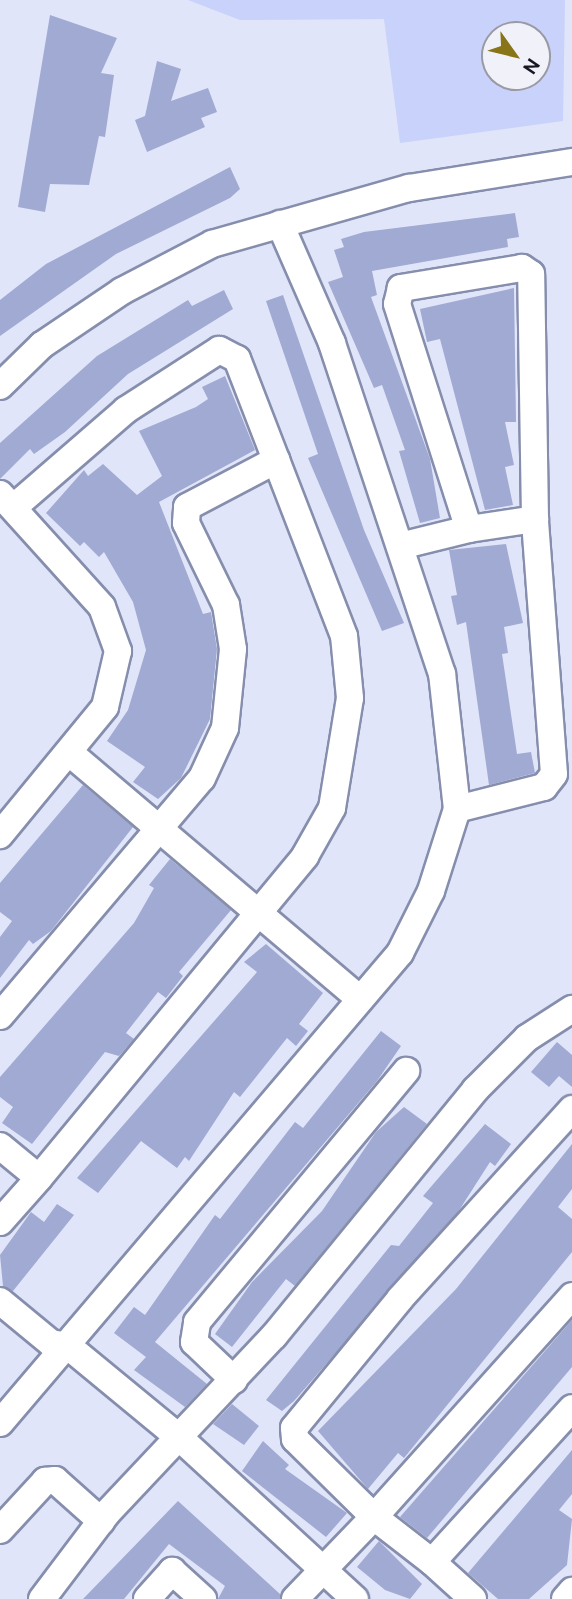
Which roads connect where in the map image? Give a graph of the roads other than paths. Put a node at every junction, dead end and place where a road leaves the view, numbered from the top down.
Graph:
1 (572, 162) edge
2 (280, 224) junction
3 (0, 386) edge
4 (276, 460) junction
5 (7, 500) edge
6 (535, 519) junction
7 (469, 528) junction
8 (400, 546) junction
9 (71, 754) junction
10 (457, 809) junction
11 (162, 831) junction
12 (0, 835) edge
13 (259, 914) junction
14 (360, 999) junction
15 (572, 1009) edge
16 (0, 1016) edge
17 (406, 1071) dead end
18 (572, 1108) edge
19 (0, 1146) edge
20 (39, 1178) junction
21 (0, 1222) edge
22 (572, 1296) edge
23 (0, 1301) edge
24 (68, 1346) junction
25 (234, 1380) junction
26 (572, 1408) edge
27 (0, 1423) edge
28 (182, 1440) junction
29 (374, 1517) junction
30 (101, 1521) junction
31 (0, 1530) edge
32 (432, 1562) junction
33 (323, 1569) junction
34 (572, 1591) edge
35 (42, 1599) edge
36 (147, 1599) edge
37 (203, 1599) edge
38 (295, 1599) edge
39 (355, 1599) edge
40 (472, 1599) edge
41 (565, 1599) edge

1 - 2 street
2 - 3 street
2 - 8 street
4 - 5 street
4 - 11 street
4 - 13 street
5 - 9 street
6 - 7 street
6 - 7 street
6 - 10 street
7 - 8 street
8 - 10 street
9 - 11 street
9 - 12 street
10 - 14 street
11 - 13 street
11 - 16 street
13 - 14 street
13 - 20 street
14 - 24 street
15 - 25 street
17 - 25 street
18 - 29 street
19 - 20 street
20 - 21 street
22 - 29 street
23 - 24 street
24 - 27 street
24 - 28 street
25 - 28 street
26 - 32 street
28 - 30 street
28 - 33 street
29 - 32 street
29 - 33 street
30 - 31 street
30 - 35 street
32 - 40 street
33 - 38 street
33 - 39 street
34 - 41 street
36 - 37 street

